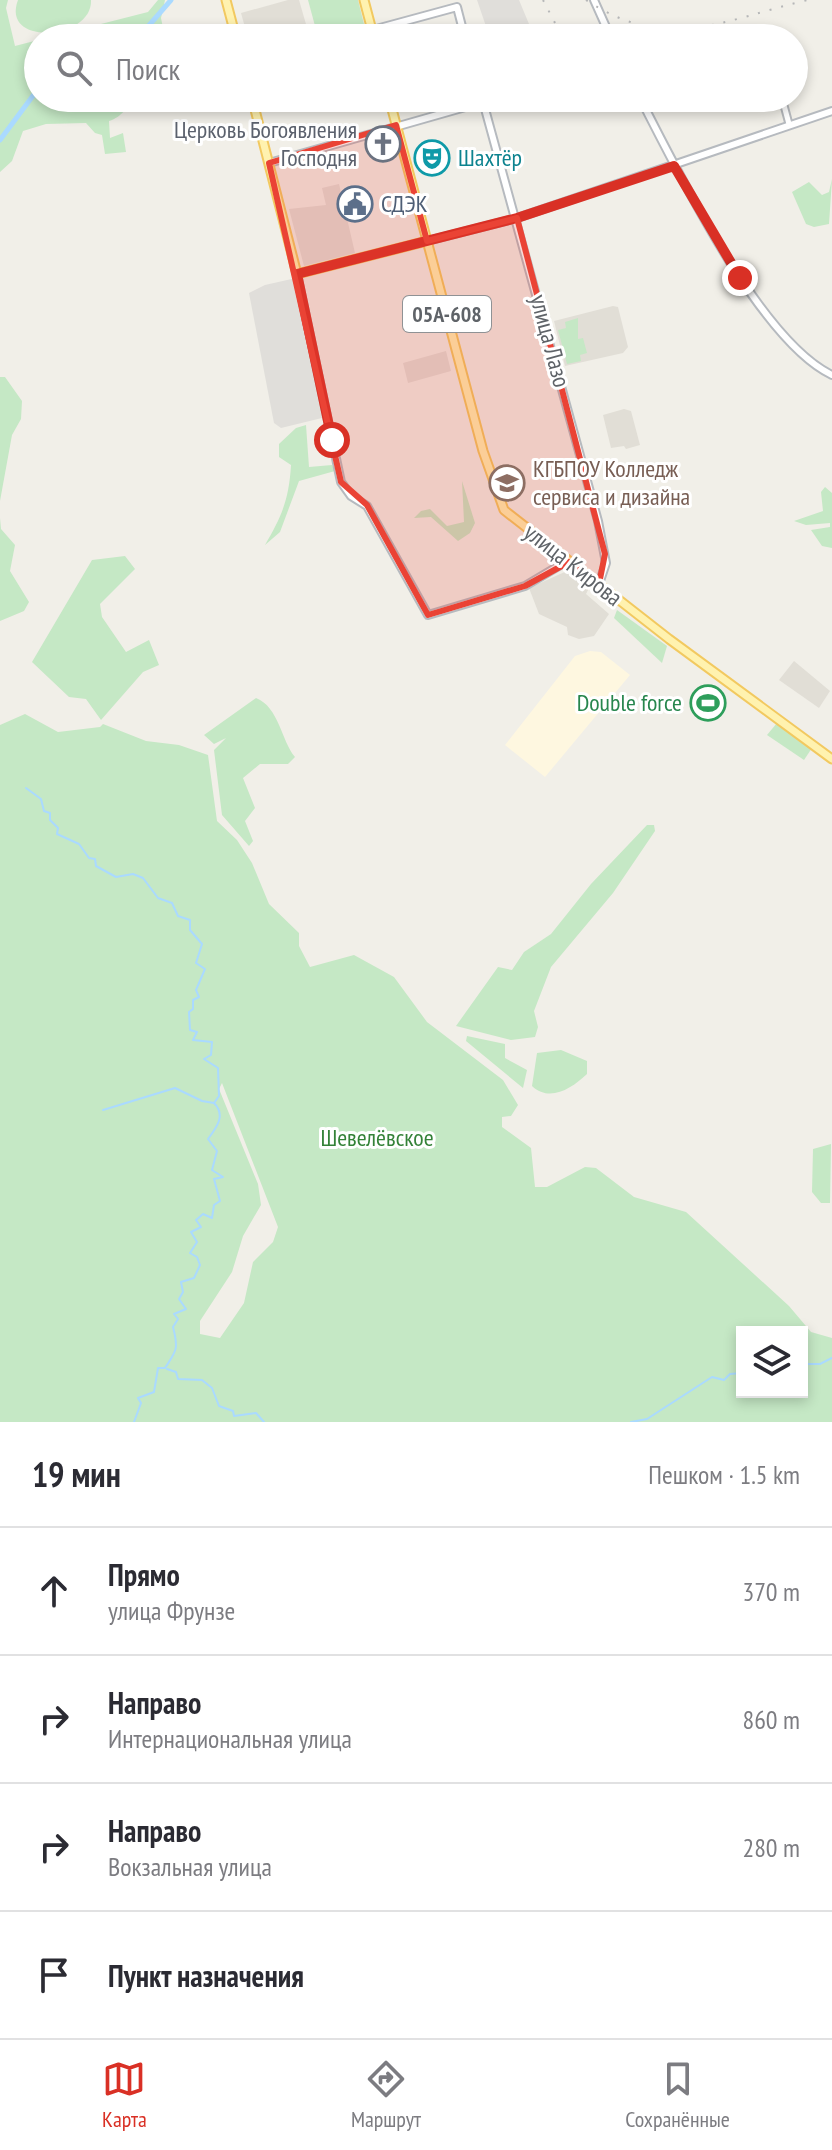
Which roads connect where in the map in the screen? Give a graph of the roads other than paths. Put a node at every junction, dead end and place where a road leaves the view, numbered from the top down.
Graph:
1 (226, 0) edge
2 (364, 0) edge
3 (594, 0) edge
4 (232, 24) edge
5 (370, 24) edge
6 (404, 24) edge
7 (461, 24) edge
8 (605, 24) edge
9 (832, 111) edge
10 (256, 112) edge
11 (393, 112) edge
12 (441, 112) edge
13 (486, 112) edge
14 (647, 112) edge
15 (786, 112) edge
16 (789, 124) junction
17 (396, 125) junction
18 (269, 163) junction
19 (674, 166) junction
20 (517, 218) junction
21 (427, 241) junction
22 (297, 274) junction
23 (832, 375) edge
24 (567, 561) junction
25 (599, 584) junction
26 (832, 759) edge

1 - 4 main road
2 - 5 main road
3 - 8 main road
6 - 7 main road
9 - 16 main road
10 - 18 main road
11 - 17 main road, улица Кирова / 05А-608
12 - 17 main road
13 - 20 main road, улица Лазо
14 - 19 main road
15 - 16 street
16 - 19 main road
17 - 18 main road
17 - 21 main road, улица Кирова / 05А-608
18 - 22 main road
19 - 20 main road
19 - 23 main road
20 - 21 main road
20 - 25 main road, улица Лазо
21 - 22 main road
21 - 24 main road, улица Кирова / 05А-608
22 - 24 main road
24 - 25 main road, улица Кирова / 05А-608
25 - 26 main road, улица Кирова / 05А-608

